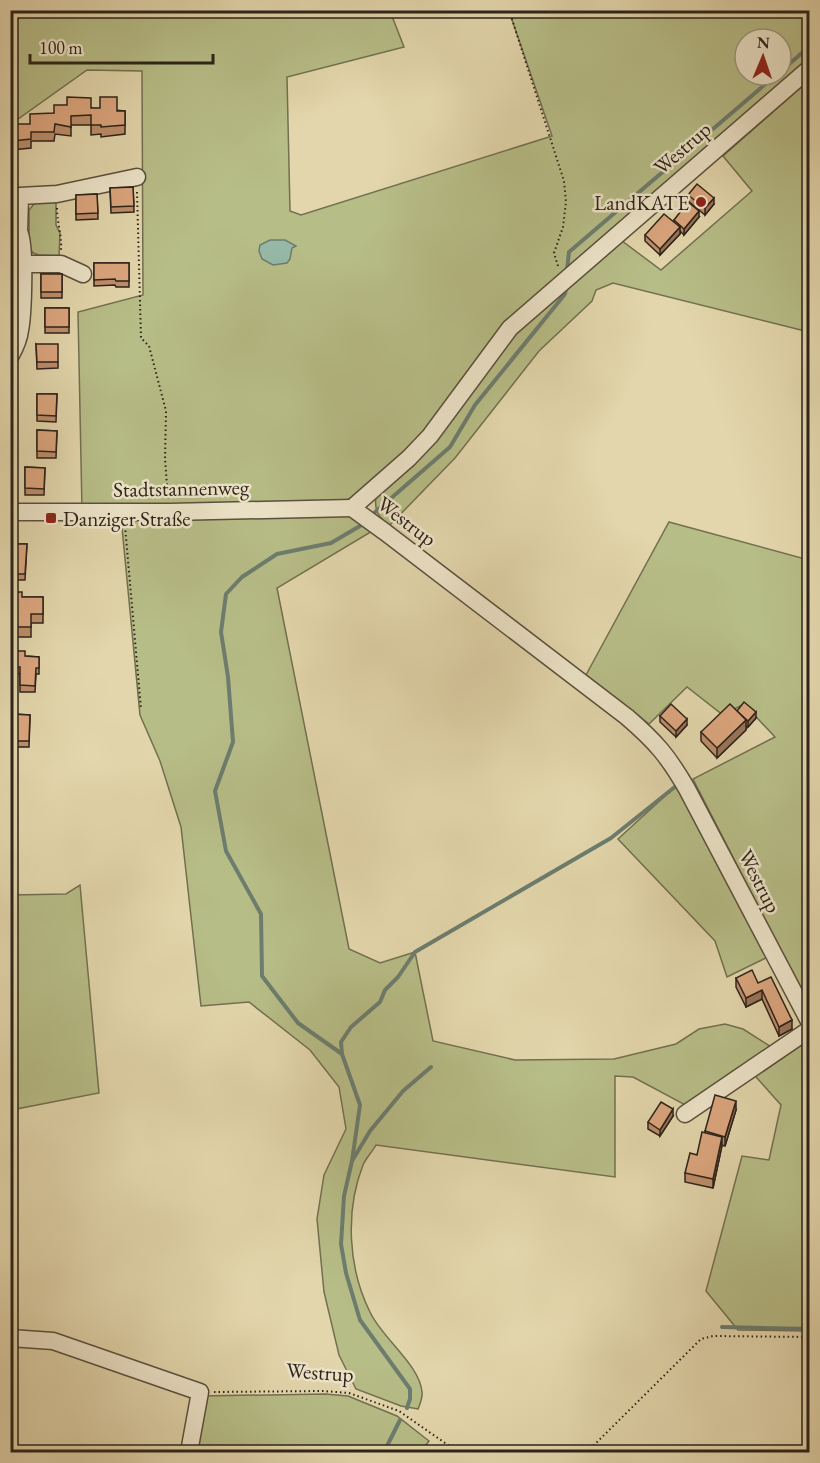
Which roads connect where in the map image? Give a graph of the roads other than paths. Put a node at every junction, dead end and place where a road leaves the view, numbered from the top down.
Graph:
1 (810, 68) edge
2 (137, 177) road end
3 (15, 232) edge
4 (23, 264) junction
5 (83, 274) dead end
6 (10, 357) edge
7 (352, 508) junction
8 (10, 512) edge
9 (810, 1023) edge
10 (810, 1029) edge
11 (685, 1114) dead end
12 (10, 1338) edge
13 (189, 1452) edge

1 - 7 street, Westrup
2 - 3 street
3 - 4 street
4 - 5 street
4 - 6 street
7 - 8 street, Stadtstannenweg
7 - 9 street, Westrup
10 - 11 street
12 - 13 street

